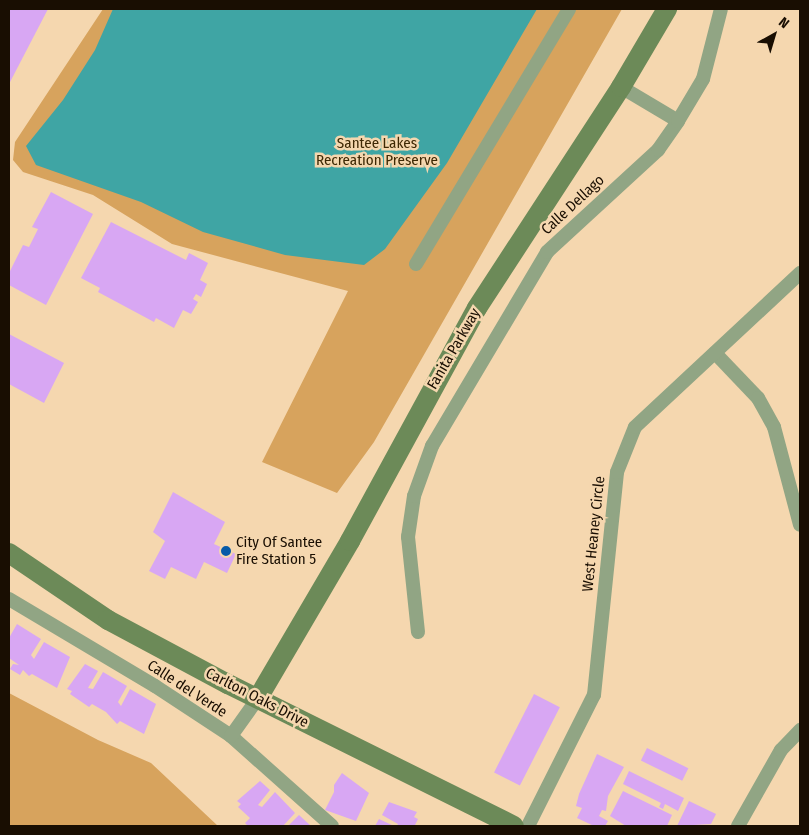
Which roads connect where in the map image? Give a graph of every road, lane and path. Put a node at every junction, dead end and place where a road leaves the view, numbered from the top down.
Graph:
1 (570, 9) edge
2 (667, 9) edge
3 (721, 9) edge
4 (622, 87) junction
5 (678, 120) junction
6 (416, 264) dead end
7 (800, 273) edge
8 (715, 353) junction
9 (800, 525) edge
10 (9, 553) edge
11 (9, 599) edge
12 (418, 632) dead end
13 (258, 698) junction
14 (800, 730) edge
15 (231, 736) junction
16 (332, 826) edge
17 (514, 826) edge
18 (528, 826) edge
19 (738, 826) edge

1 - 6 street
2 - 4 street, Fanita Parkway
3 - 5 street, Calle Dellago
4 - 5 street
4 - 13 street, Fanita Parkway
5 - 12 street, Calle Dellago
7 - 8 street, West Heaney Circle
8 - 9 street
8 - 18 street, West Heaney Circle
10 - 13 street, Carlton Oaks Drive
11 - 15 street, Calle del Verde
13 - 15 street
13 - 17 street, Carlton Oaks Drive
14 - 19 street
15 - 16 street, Calle del Verde

